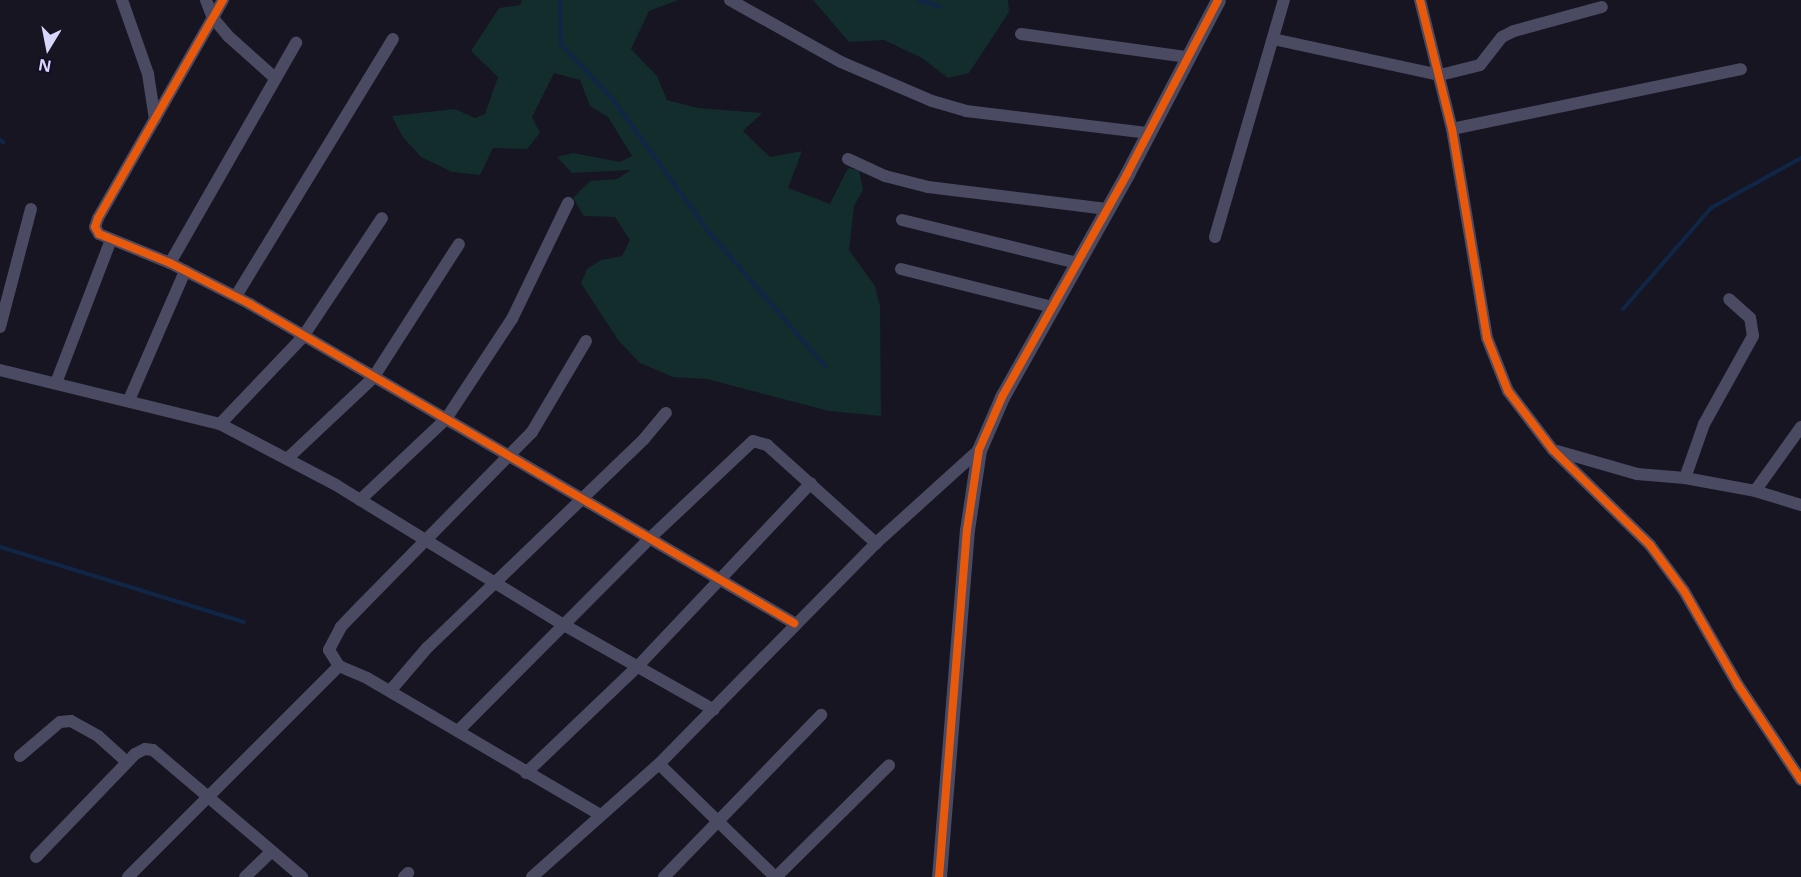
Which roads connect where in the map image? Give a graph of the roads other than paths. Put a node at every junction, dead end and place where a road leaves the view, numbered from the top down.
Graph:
1 (122, 0) edge
2 (206, 0) edge
3 (223, 0) edge
4 (730, 0) edge
5 (1218, 0) edge
6 (1284, 0) edge
7 (1420, 0) edge
8 (1602, 7) dead end
9 (213, 18) junction
10 (1021, 34) dead end
11 (393, 39) dead end
12 (1273, 39) junction
13 (296, 43) dead end
14 (1187, 57) junction
15 (1741, 69) dead end
16 (1440, 75) junction
17 (274, 78) junction
18 (155, 123) junction
19 (1452, 129) junction
20 (1147, 134) junction
21 (848, 159) dead end
22 (568, 203) dead end
23 (32, 209) dead end
24 (1107, 209) junction
25 (382, 218) dead end
26 (902, 220) dead end
27 (1215, 237) dead end
28 (111, 240) junction
29 (459, 244) dead end
30 (170, 263) junction
31 (1077, 263) junction
32 (901, 268) dead end
33 (185, 271) junction
34 (236, 296) junction
35 (1729, 299) dead end
36 (1052, 307) junction
37 (0, 327) edge
38 (302, 338) junction
39 (586, 340) dead end
40 (0, 370) edge
41 (373, 378) junction
42 (56, 383) junction
43 (129, 400) junction
44 (666, 413) dead end
45 (446, 419) junction
46 (220, 424) junction
47 (1801, 427) edge
48 (978, 450) junction
49 (1553, 450) junction
50 (510, 457) junction
51 (288, 458) junction
52 (1685, 478) junction
53 (811, 483) junction
54 (1755, 491) junction
55 (580, 498) junction
56 (360, 500) junction
57 (1801, 505) edge
58 (649, 539) junction
59 (426, 540) junction
60 (876, 543) junction
61 (720, 581) junction
62 (496, 583) junction
63 (795, 623) junction
64 (564, 625) junction
65 (339, 666) junction
66 (637, 667) junction
67 (390, 691) junction
68 (714, 710) junction
69 (820, 715) dead end
70 (458, 731) junction
71 (20, 756) dead end
72 (127, 762) junction
73 (659, 764) junction
74 (890, 765) dead end
75 (526, 773) junction
76 (1801, 780) edge
77 (209, 797) junction
78 (599, 814) junction
79 (717, 822) junction
80 (270, 853) junction
81 (36, 857) dead end
82 (128, 877) edge
83 (245, 877) edge
84 (302, 877) edge
85 (532, 877) edge
86 (664, 877) edge
87 (775, 877) edge
88 (939, 877) edge

1 - 18 street
2 - 9 street
3 - 9 street
4 - 20 street
5 - 14 street
6 - 12 street
7 - 16 street
8 - 16 street
9 - 17 street
9 - 18 street
10 - 14 street
11 - 34 street
12 - 16 street
12 - 27 street
13 - 17 street
14 - 20 street
15 - 19 street
16 - 19 street
17 - 30 street
18 - 28 street
19 - 49 street
20 - 24 street
21 - 24 street
22 - 45 street
23 - 37 street
24 - 31 street
25 - 38 street
26 - 31 street
28 - 30 street
28 - 42 street
29 - 41 street
30 - 33 street
31 - 36 street
32 - 36 street
33 - 34 street
33 - 43 street
34 - 38 street
35 - 52 street
36 - 48 street
38 - 41 street
38 - 46 street
39 - 50 street
40 - 42 street
41 - 45 street
41 - 51 street
42 - 43 street
43 - 46 street
44 - 55 street
45 - 50 street
45 - 56 street
46 - 51 street
47 - 54 street
48 - 60 street
48 - 88 street
49 - 52 street
49 - 76 street
50 - 55 street
50 - 59 street
51 - 56 street
52 - 54 street
53 - 58 street
53 - 60 street
53 - 61 street
54 - 57 street
55 - 58 street
55 - 62 street
56 - 59 street
58 - 61 street
58 - 64 street
59 - 62 street
59 - 65 street
60 - 63 street
61 - 63 street
61 - 66 street
62 - 64 street
62 - 67 street
63 - 68 street
64 - 66 street
64 - 70 street
65 - 67 street
65 - 77 street
66 - 68 street
66 - 75 street
67 - 70 street
68 - 73 street
69 - 79 street
70 - 75 street
71 - 72 street
72 - 77 street
72 - 81 street
73 - 78 street
73 - 79 street
74 - 87 street
75 - 78 street
77 - 80 street
77 - 82 street
78 - 85 street
79 - 86 street
79 - 87 street
80 - 83 street
80 - 84 street

